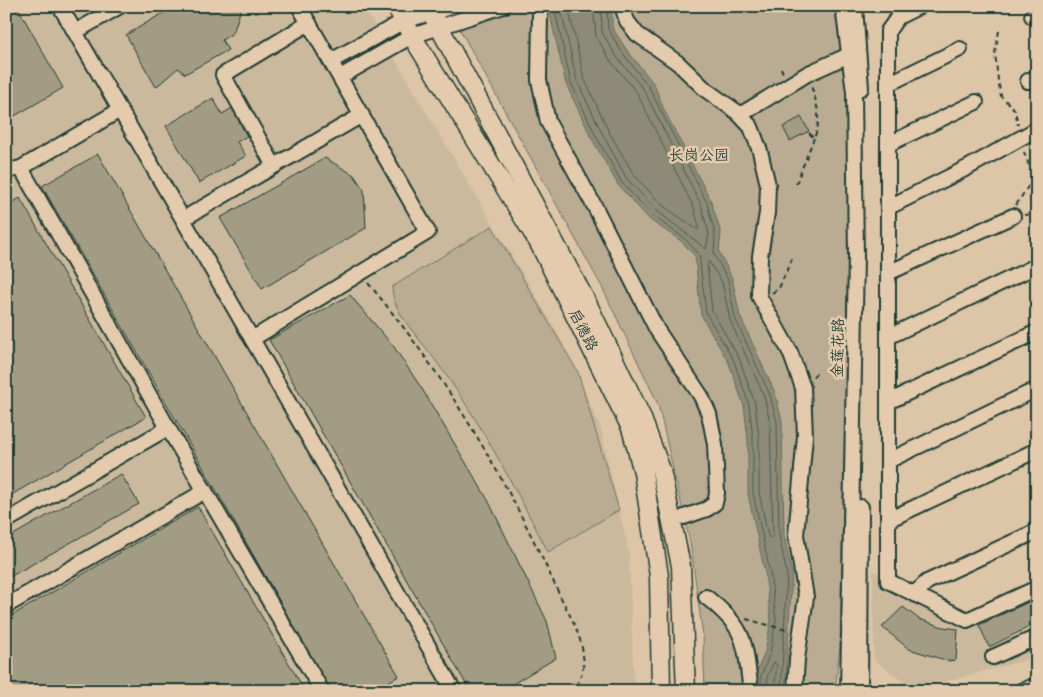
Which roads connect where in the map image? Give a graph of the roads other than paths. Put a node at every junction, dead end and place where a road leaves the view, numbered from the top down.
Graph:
1 (60, 6) edge
2 (120, 6) edge
3 (453, 6) edge
4 (503, 6) edge
5 (622, 6) edge
6 (920, 6) edge
7 (298, 7) edge
8 (855, 7) edge
9 (540, 14) dead end
10 (433, 15) edge
11 (404, 21) edge
12 (309, 23) junction
13 (75, 32) junction
14 (960, 49) dead end
15 (850, 55) junction
16 (331, 62) junction
17 (340, 77) junction
18 (888, 84) junction
19 (976, 102) dead end
20 (120, 110) junction
21 (740, 114) junction
22 (362, 115) junction
23 (1037, 129) edge
24 (889, 144) junction
25 (274, 166) junction
26 (21, 168) junction
27 (6, 172) edge
28 (889, 207) junction
29 (1013, 216) road end
30 (183, 219) junction
31 (1032, 268) dead end
32 (888, 273) junction
33 (1037, 332) edge
34 (888, 337) junction
35 (252, 339) junction
36 (1037, 390) edge
37 (888, 402) junction
38 (168, 428) junction
39 (1037, 450) edge
40 (888, 461) junction
41 (205, 491) junction
42 (684, 517) dead end
43 (888, 520) junction
44 (6, 521) edge
45 (1037, 531) edge
46 (1037, 588) edge
47 (914, 594) junction
48 (706, 597) dead end
49 (6, 606) edge
50 (1037, 637) edge
51 (993, 657) dead end
52 (1037, 685) edge
53 (322, 691) edge
54 (454, 691) edge
55 (661, 691) edge
56 (686, 691) edge
57 (751, 691) edge
58 (795, 691) edge
59 (848, 691) edge
60 (860, 691) edge
61 (1021, 691) edge

1 - 13 street
2 - 13 street
3 - 10 street
4 - 10 street
5 - 21 street
6 - 18 street
7 - 12 street
8 - 15 street, 金莲花路
8 - 60 street, 金莲花路
9 - 42 street
10 - 11 street
10 - 56 main road, 启德路
11 - 16 street
11 - 17 street
11 - 55 main road, 启德路
12 - 16 street
12 - 25 street
13 - 20 street
14 - 18 street
15 - 21 street
15 - 59 street, 金莲花路
16 - 17 street
17 - 22 street
18 - 24 street
19 - 24 street
20 - 26 street
20 - 30 street
21 - 58 street
22 - 25 street
22 - 35 street
23 - 28 street
24 - 28 street
25 - 30 street
26 - 27 street
26 - 38 street
28 - 32 street
29 - 32 street
30 - 35 street
31 - 34 street
32 - 34 street
33 - 37 street
34 - 37 street
35 - 54 street
36 - 40 street
37 - 40 street
38 - 41 street
38 - 44 street
39 - 43 street
40 - 43 street
41 - 49 street
41 - 53 street
43 - 47 street
45 - 47 street
46 - 47 street
48 - 57 street
50 - 51 street
52 - 61 street

